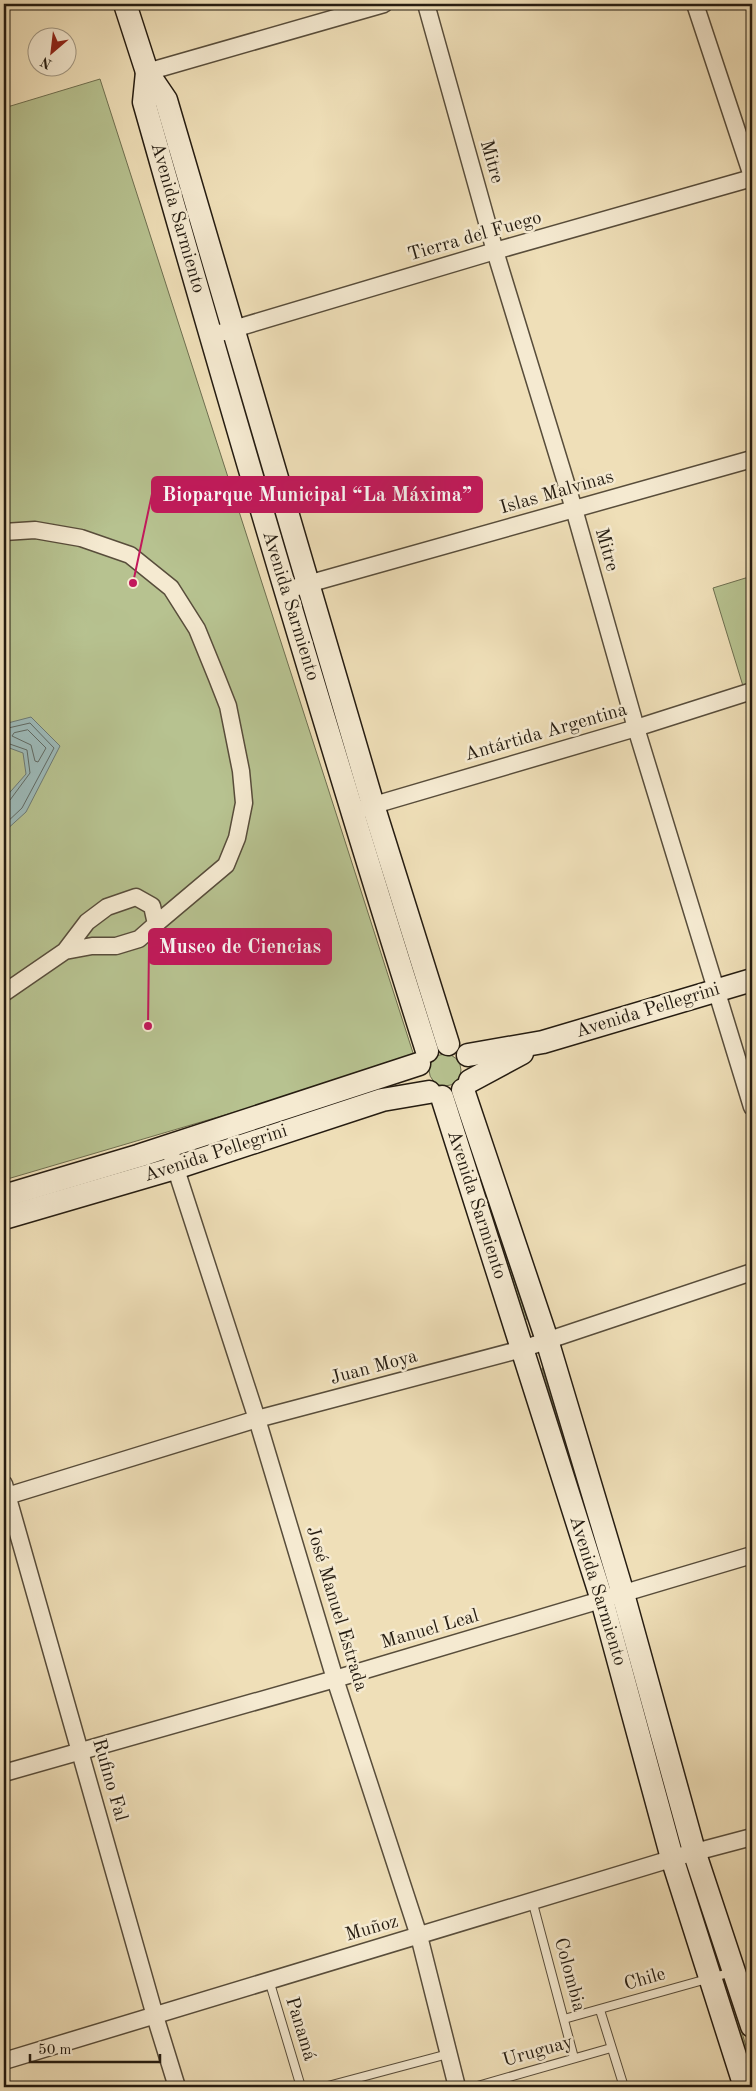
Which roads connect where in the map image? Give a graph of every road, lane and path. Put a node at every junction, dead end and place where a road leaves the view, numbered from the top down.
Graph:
1 (125, 4) edge
2 (384, 4) edge
3 (426, 4) edge
4 (695, 4) edge
5 (147, 72) junction
6 (752, 177) edge
7 (496, 251) junction
8 (233, 330) junction
9 (210, 336) junction
10 (752, 460) edge
11 (574, 509) junction
12 (4, 532) edge
13 (308, 583) junction
14 (285, 590) junction
15 (752, 691) edge
16 (636, 728) junction
17 (373, 805) junction
18 (351, 812) junction
19 (156, 924) junction
20 (65, 951) junction
21 (752, 980) edge
22 (718, 990) junction
23 (4, 993) edge
24 (543, 1042) junction
25 (448, 1044) junction
26 (468, 1055) junction
27 (423, 1058) junction
28 (467, 1086) junction
29 (435, 1094) junction
30 (752, 1107) edge
31 (168, 1146) junction
32 (175, 1168) junction
33 (4, 1196) edge
34 (4, 1218) edge
35 (752, 1272) edge
36 (547, 1340) junction
37 (522, 1349) junction
38 (257, 1419) junction
39 (5, 1492) edge
40 (752, 1555) edge
41 (612, 1597) junction
42 (335, 1678) junction
43 (79, 1751) junction
44 (4, 1773) edge
45 (752, 1837) edge
46 (694, 1852) junction
47 (672, 1858) junction
48 (532, 1900) junction
49 (419, 1936) junction
50 (734, 1972) junction
51 (711, 1978) junction
52 (269, 1980) junction
53 (600, 2010) junction
54 (155, 2016) junction
55 (564, 2019) junction
56 (752, 2026) edge
57 (611, 2048) junction
58 (448, 2054) junction
59 (574, 2058) junction
60 (4, 2061) edge
61 (342, 2085) edge
62 (178, 2087) edge
63 (301, 2087) edge
64 (324, 2087) edge
65 (457, 2087) edge
66 (474, 2087) edge
67 (624, 2087) edge
68 (744, 2087) edge

1 - 5 main road, Avenida Sarmiento
2 - 5 street
3 - 7 street, Mitre
4 - 6 street
5 - 8 main road, Avenida Sarmiento
5 - 9 main road, Avenida Sarmiento
6 - 7 street, Tierra del Fuego
7 - 8 street, Tierra del Fuego
7 - 11 street, Mitre
8 - 9 street, Tierra del Fuego
8 - 13 main road, Avenida Sarmiento
9 - 14 main road, Avenida Sarmiento
10 - 11 street, Islas Malvinas
11 - 13 street, Islas Malvinas
11 - 16 street, Mitre
12 - 19 street
13 - 14 street, Islas Malvinas
13 - 17 main road, Avenida Sarmiento
14 - 18 main road, Avenida Sarmiento
15 - 16 street, Antártida Argentina
16 - 17 street, Antártida Argentina
16 - 22 street, Mitre
17 - 18 street, Antártida Argentina
17 - 25 main road, Avenida Sarmiento
18 - 27 main road, Avenida Sarmiento
19 - 20 street
19 - 20 street
20 - 23 street
21 - 22 main road, Avenida Pellegrini
22 - 24 main road, Avenida Pellegrini
22 - 30 street, Mitre
24 - 26 main road, Avenida Pellegrini
24 - 28 main road, Avenida Pellegrini
25 - 26 main road
25 - 27 main road
26 - 28 main road
27 - 29 main road
27 - 31 main road, Avenida Pellegrini
28 - 29 main road
28 - 36 main road, Avenida Sarmiento
29 - 32 main road, Avenida Pellegrini
29 - 37 main road, Avenida Sarmiento
31 - 32 street, José Manuel Estrada
31 - 33 main road, Avenida Pellegrini
32 - 34 main road, Avenida Pellegrini
32 - 38 street, José Manuel Estrada
35 - 36 street, Juan Moya
36 - 37 street, Juan Moya
36 - 41 main road, Avenida Sarmiento
37 - 38 street, Juan Moya
37 - 41 main road, Avenida Sarmiento
38 - 39 street, Juan Moya
38 - 42 street, José Manuel Estrada
39 - 43 street, Rufino Fal
40 - 41 street, Manuel Leal
41 - 42 street, Manuel Leal
41 - 46 main road, Avenida Sarmiento
41 - 47 main road, Avenida Sarmiento
42 - 43 street, Manuel Leal
42 - 49 street, José Manuel Estrada
43 - 44 street, Manuel Leal
43 - 54 street, Rufino Fal
45 - 46 street, Muñoz
46 - 47 street, Muñoz
46 - 50 main road, Avenida Sarmiento
47 - 48 street, Muñoz
47 - 51 main road, Avenida Sarmiento
48 - 49 street, Muñoz
48 - 55 lane, Colombia
49 - 52 street, Muñoz
49 - 58 street, José Manuel Estrada
50 - 51 lane, Chile
50 - 56 main road, Avenida Sarmiento
51 - 53 lane, Chile
51 - 68 main road, Avenida Sarmiento
52 - 54 street, Muñoz
52 - 63 lane, Panamá
53 - 55 lane, Chile
53 - 57 lane
54 - 60 street, Muñoz
54 - 62 street, Rufino Fal
55 - 59 lane, Colombia
57 - 59 lane, Uruguay
57 - 67 lane
58 - 61 lane
58 - 65 street, José Manuel Estrada
59 - 66 lane, Uruguay
61 - 64 lane

